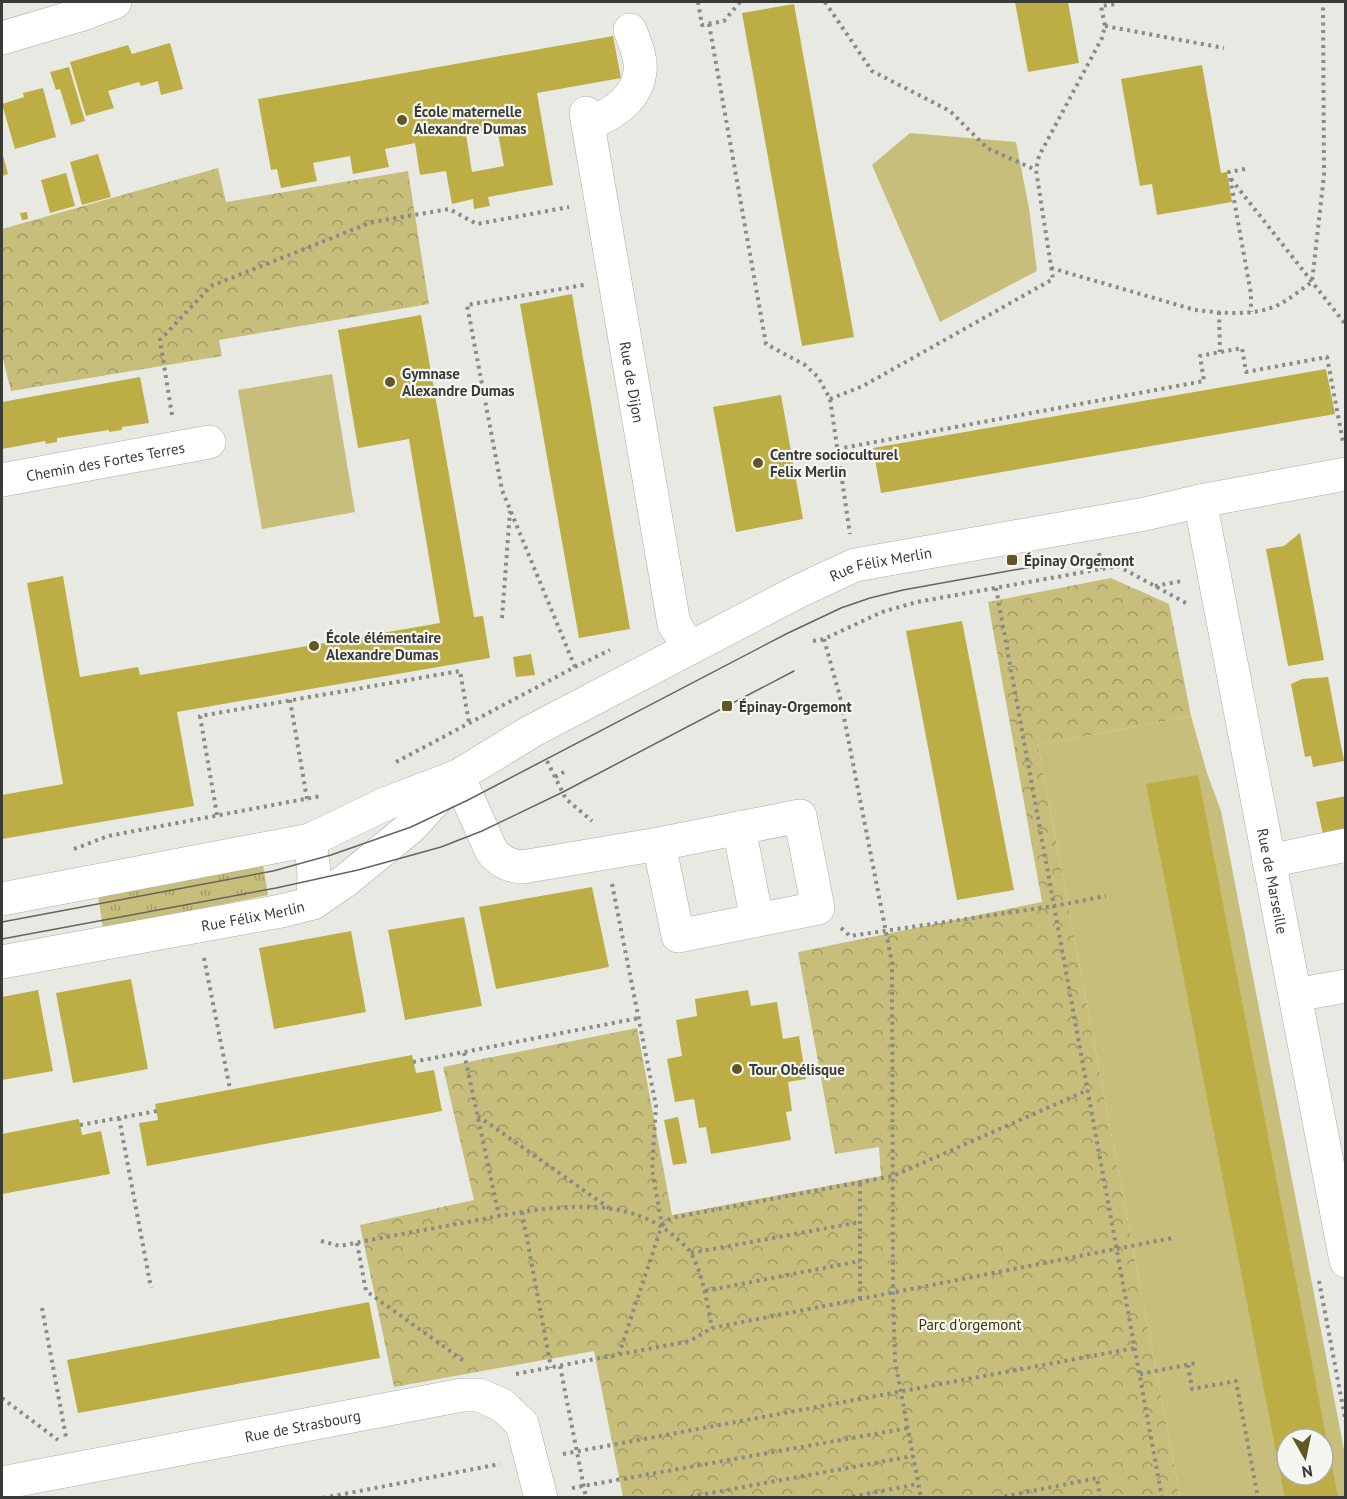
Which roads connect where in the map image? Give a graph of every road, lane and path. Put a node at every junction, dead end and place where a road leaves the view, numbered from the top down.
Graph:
1 (116, 2) edge
2 (698, 2) edge
3 (740, 2) edge
4 (825, 2) edge
5 (1323, 2) edge
6 (1116, 4) dead end
7 (709, 24) junction
8 (1105, 26) junction
9 (630, 30) dead end
10 (2, 38) edge
11 (1224, 48) dead end
12 (1245, 169) dead end
13 (1036, 170) junction
14 (1231, 179) junction
15 (601, 201) junction
16 (1051, 268) junction
17 (615, 279) junction
18 (1312, 282) junction
19 (1220, 312) junction
20 (1251, 312) junction
21 (1346, 325) edge
22 (1220, 352) junction
23 (830, 399) junction
24 (209, 442) dead end
25 (177, 448) junction
26 (837, 449) junction
27 (1345, 461) edge
28 (2, 480) edge
29 (1200, 501) junction
30 (510, 510) junction
31 (855, 564) junction
32 (996, 588) junction
33 (1186, 603) dead end
34 (502, 618) dead end
35 (824, 639) junction
36 (813, 641) dead end
37 (690, 648) junction
38 (612, 649) dead end
39 (575, 666) junction
40 (290, 700) junction
41 (469, 723) junction
42 (532, 731) junction
43 (388, 766) dead end
44 (564, 772) dead end
45 (458, 776) junction
46 (555, 777) junction
47 (327, 795) dead end
48 (307, 799) junction
49 (566, 799) dead end
50 (217, 815) junction
51 (739, 828) junction
52 (310, 840) junction
53 (659, 844) junction
54 (1346, 845) edge
55 (68, 852) dead end
56 (606, 852) junction
57 (1269, 861) junction
58 (1106, 896) dead end
59 (2, 899) edge
60 (313, 903) junction
61 (1054, 906) junction
62 (818, 908) junction
63 (757, 920) junction
64 (886, 931) junction
65 (204, 958) dead end
66 (2, 962) edge
67 (1346, 986) edge
68 (1295, 995) junction
69 (639, 1018) junction
70 (464, 1052) junction
71 (414, 1062) dead end
72 (230, 1089) dead end
73 (1088, 1090) junction
74 (156, 1111) dead end
75 (477, 1115) junction
76 (119, 1118) junction
77 (80, 1125) dead end
78 (1333, 1128) edge
79 (893, 1176) junction
80 (860, 1182) junction
81 (609, 1209) junction
82 (522, 1212) junction
83 (499, 1216) junction
84 (860, 1222) junction
85 (662, 1225) junction
86 (1172, 1238) dead end
87 (321, 1241) dead end
88 (357, 1243) junction
89 (1117, 1249) junction
90 (691, 1253) junction
91 (860, 1261) junction
92 (1346, 1261) edge
93 (151, 1288) dead end
94 (704, 1291) junction
95 (893, 1292) junction
96 (860, 1299) junction
97 (42, 1308) dead end
98 (712, 1328) junction
99 (1135, 1347) junction
100 (619, 1354) junction
101 (1196, 1363) dead end
102 (1188, 1365) junction
103 (470, 1366) dead end
104 (560, 1366) junction
105 (1140, 1374) junction
106 (901, 1392) junction
107 (2, 1398) edge
108 (908, 1428) junction
109 (577, 1453) junction
110 (913, 1456) junction
111 (70, 1458) junction
112 (531, 1458) junction
113 (2, 1483) edge
114 (918, 1484) junction
115 (584, 1486) junction
116 (541, 1496) edge
117 (323, 1497) edge
118 (586, 1497) edge
119 (683, 1497) edge
120 (845, 1497) edge
121 (921, 1497) edge
122 (996, 1497) edge
123 (1101, 1497) edge
124 (1162, 1497) edge
125 (1258, 1497) edge

1 - 10 street
2 - 7 path
3 - 7 path
4 - 13 path
5 - 18 path
6 - 8 path
7 - 23 path
8 - 11 path
8 - 13 path
9 - 15 street, Rue de Dijon
12 - 14 path
13 - 16 path
14 - 18 path
14 - 20 path
15 - 17 street, Rue de Dijon
15 - 25 path
16 - 19 path
16 - 23 path
17 - 30 path
17 - 37 street, Rue de Dijon
18 - 20 path
18 - 21 path
19 - 20 path
19 - 22 path
22 - 26 path
22 - 27 path
23 - 26 path
24 - 25 street, Chemin des Fortes Terres
25 - 28 street, Chemin des Fortes Terres
26 - 31 path
27 - 29 street, Rue Félix Merlin
29 - 31 street, Rue Félix Merlin
29 - 57 street, Rue de Marseille
30 - 34 path
30 - 39 path
31 - 37 street, Rue Félix Merlin
32 - 33 path
32 - 35 path
32 - 61 path
35 - 36 path
35 - 64 path
37 - 42 street, Rue Félix Merlin
38 - 39 path
39 - 41 path
40 - 41 path
40 - 48 path
40 - 50 path
41 - 43 path
42 - 45 street, Rue Félix Merlin
42 - 46 path
44 - 46 path
45 - 52 street, Rue Félix Merlin
45 - 56 street
45 - 60 street, Rue Félix Merlin
46 - 49 path
47 - 48 path
48 - 50 path
50 - 55 path
51 - 53 street
51 - 62 street
51 - 63 street
52 - 59 street, Rue Félix Merlin
52 - 60 street
53 - 56 street
53 - 63 street
54 - 57 street
56 - 69 path
57 - 68 street, Rue de Marseille
58 - 61 path
60 - 66 street, Rue Félix Merlin
61 - 64 path
61 - 73 path
62 - 63 street
62 - 64 path
64 - 79 path
65 - 72 path
67 - 68 street
68 - 78 street, Rue de Marseille
69 - 70 path
69 - 85 path
70 - 71 path
70 - 75 path
73 - 79 path
73 - 89 path
74 - 76 path
75 - 81 path
75 - 83 path
76 - 77 path
76 - 93 path
78 - 92 street, Rue de Marseille
79 - 80 path
79 - 95 path
80 - 84 path
80 - 85 path
81 - 82 path
81 - 85 path
82 - 83 path
82 - 104 path
83 - 88 path
84 - 90 path
84 - 91 path
85 - 90 path
85 - 100 path
86 - 89 path
87 - 88 path
88 - 103 path
89 - 95 path
89 - 99 path
90 - 94 path
91 - 94 path
91 - 96 path
94 - 98 path
95 - 96 path
95 - 106 path
96 - 98 path
97 - 111 path
98 - 100 path
99 - 105 path
99 - 106 path
100 - 104 path
101 - 102 path
102 - 105 path
102 - 125 path
104 - 109 path
105 - 124 path
106 - 108 path
106 - 109 path
107 - 111 path
108 - 110 path
108 - 115 path
109 - 112 path
109 - 115 path
110 - 114 path
110 - 119 path
111 - 112 street, Rue de Strasbourg
111 - 113 street, Rue de Strasbourg
112 - 116 street, Rue de Strasbourg
112 - 117 path
114 - 120 path
114 - 121 path
115 - 116 path
115 - 118 path
122 - 123 path

